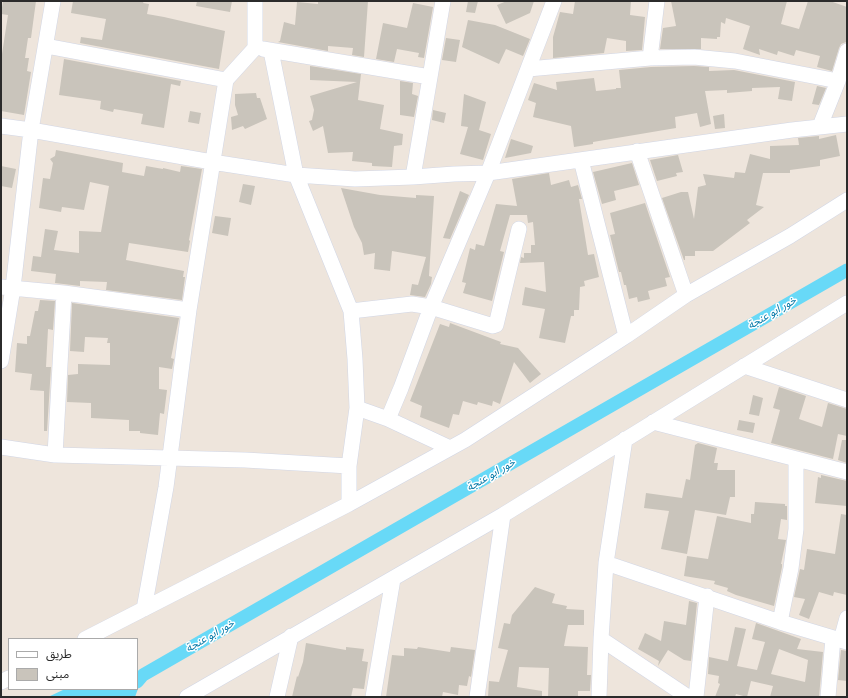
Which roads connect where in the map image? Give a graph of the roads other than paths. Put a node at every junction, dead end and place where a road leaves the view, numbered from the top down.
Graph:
1 (53, 1) edge
2 (255, 1) edge
3 (443, 1) edge
4 (554, 1) edge
5 (656, 1) edge
6 (46, 46) junction
7 (255, 48) junction
8 (271, 51) junction
9 (847, 51) edge
10 (650, 58) junction
11 (528, 69) junction
12 (430, 76) junction
13 (226, 80) junction
14 (838, 81) junction
15 (847, 124) edge
16 (1, 126) edge
17 (820, 126) junction
18 (31, 130) junction
19 (637, 151) junction
20 (581, 160) junction
21 (212, 162) junction
22 (488, 173) junction
23 (296, 174) junction
24 (413, 177) junction
25 (847, 200) edge
26 (519, 229) dead end
27 (7, 287) edge
28 (64, 293) junction
29 (686, 295) junction
30 (845, 306) edge
31 (431, 307) junction
32 (189, 310) junction
33 (351, 311) junction
34 (626, 336) junction
35 (1, 361) edge
36 (744, 366) junction
37 (847, 400) edge
38 (356, 408) junction
39 (388, 419) junction
40 (653, 422) junction
41 (625, 439) junction
42 (1, 447) edge
43 (450, 448) junction
44 (55, 454) junction
45 (170, 458) junction
46 (796, 458) junction
47 (348, 466) junction
48 (847, 472) edge
49 (349, 504) junction
50 (503, 515) junction
51 (606, 563) junction
52 (393, 579) junction
53 (707, 596) junction
54 (144, 609) junction
55 (847, 618) edge
56 (780, 622) junction
57 (291, 636) junction
58 (87, 638) edge
59 (601, 639) junction
60 (840, 640) edge
61 (187, 697) edge
62 (277, 697) edge
63 (373, 697) edge
64 (477, 697) edge
65 (599, 697) edge
66 (688, 697) edge
67 (696, 697) edge
68 (828, 697) edge

1 - 6 street
2 - 7 street
3 - 12 street
4 - 11 street
5 - 10 street
6 - 13 street
6 - 18 street
7 - 8 street
7 - 13 street
8 - 12 street
8 - 23 street
9 - 14 street
10 - 11 street
10 - 14 street
11 - 22 street
12 - 24 street
13 - 21 street
14 - 17 street
15 - 17 street
16 - 18 street
17 - 19 street
18 - 21 street
18 - 27 street
19 - 20 street
19 - 29 street
20 - 22 street
20 - 34 street
21 - 23 street
21 - 32 street
22 - 24 street
22 - 31 street
23 - 24 street
23 - 33 street
25 - 29 street
26 - 31 street
27 - 28 street
27 - 35 street
28 - 32 street
28 - 44 street
29 - 34 street
30 - 36 street
31 - 33 street
31 - 39 street
32 - 45 street
33 - 38 street
34 - 43 street
36 - 37 street
36 - 40 street
38 - 39 street
38 - 47 street
39 - 43 street
40 - 41 street
40 - 46 street
41 - 50 street
41 - 51 street
42 - 44 street
43 - 49 street
44 - 45 street
45 - 47 street
45 - 54 street
46 - 48 street
46 - 56 street
47 - 49 street
49 - 54 street
50 - 52 street
50 - 64 street
51 - 53 street
51 - 59 street
52 - 57 street
52 - 63 street
53 - 56 street
53 - 67 street
54 - 58 street
55 - 60 street
56 - 60 street
57 - 61 street
57 - 62 street
59 - 65 street
59 - 66 street
60 - 68 street

